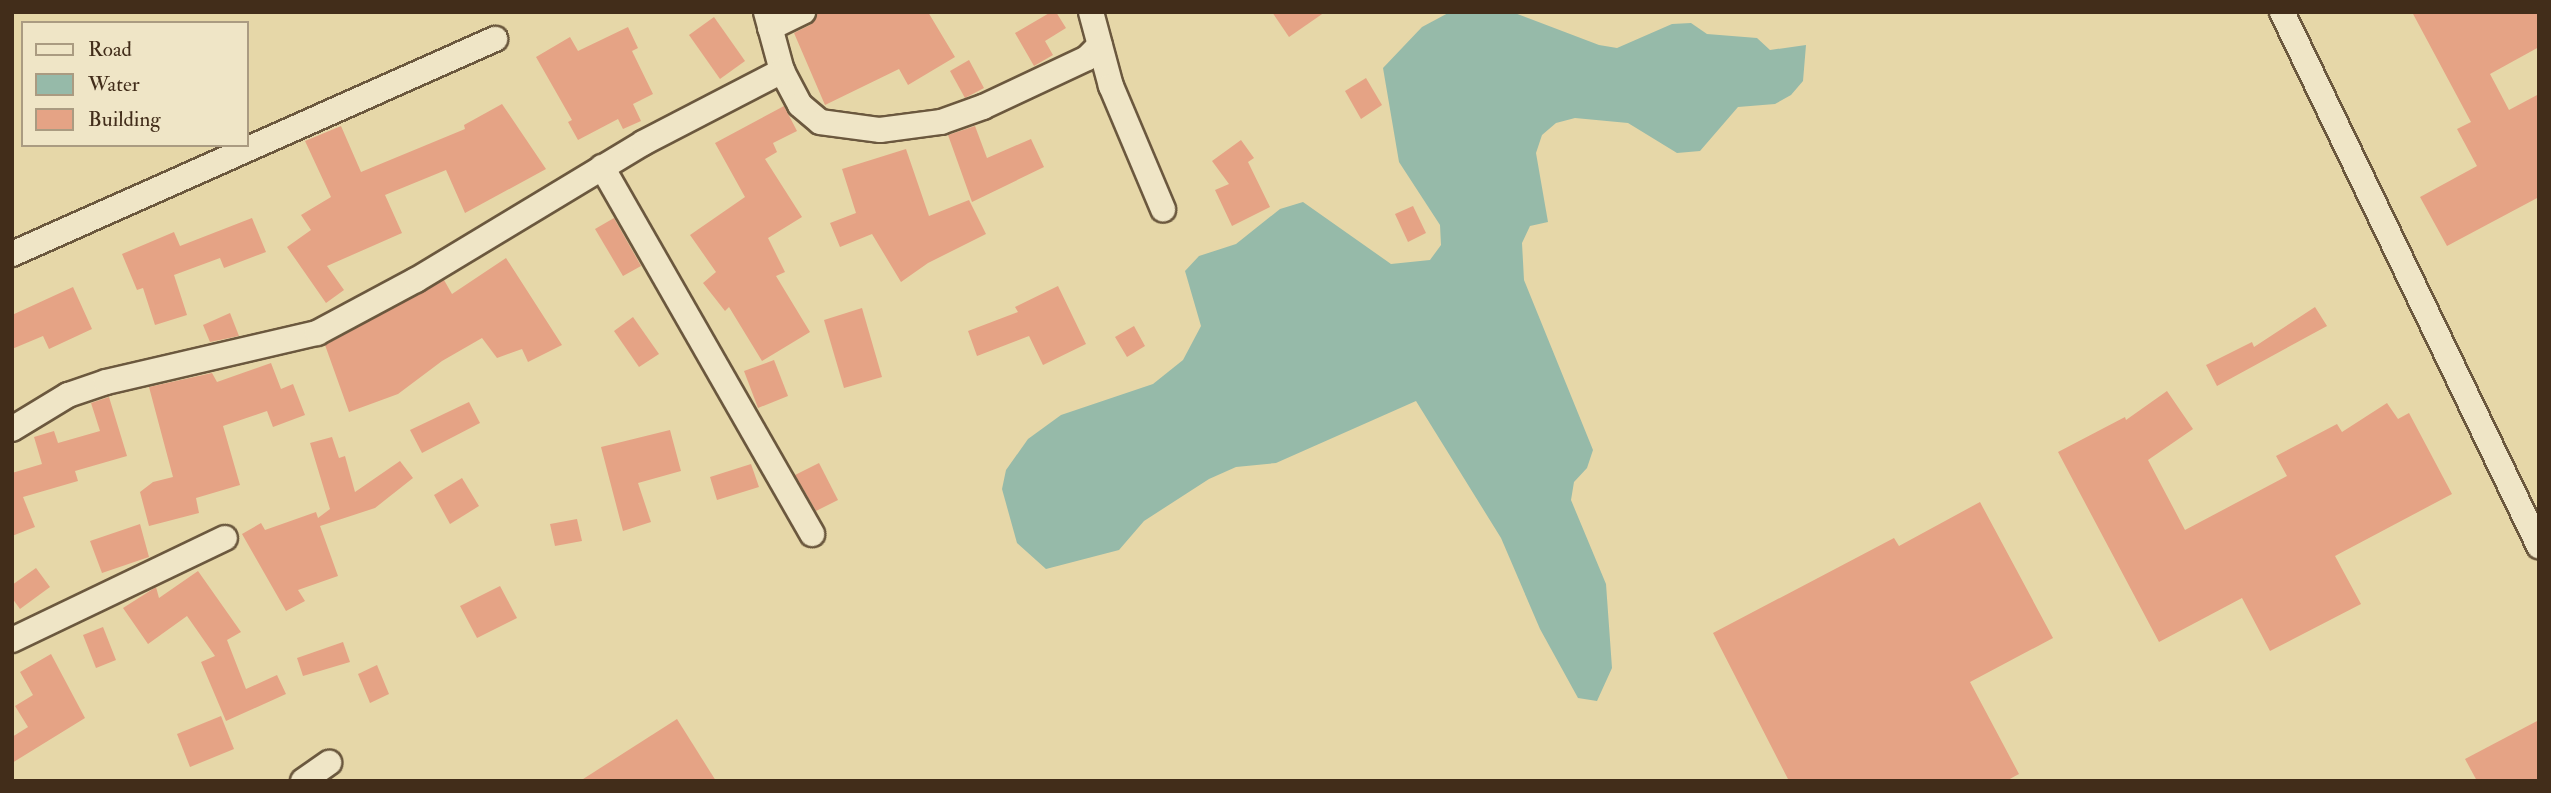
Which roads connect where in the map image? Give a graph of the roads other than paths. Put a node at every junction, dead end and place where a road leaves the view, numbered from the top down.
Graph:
1 (803, 12) edge
2 (1091, 12) edge
3 (2282, 12) edge
4 (768, 20) edge
5 (495, 39) dead end
6 (1100, 45) junction
7 (782, 71) junction
8 (602, 167) junction
9 (1163, 209) dead end
10 (12, 254) edge
11 (12, 429) edge
12 (2530, 499) edge
13 (811, 534) dead end
14 (225, 538) dead end
15 (2539, 546) edge
16 (12, 640) edge
17 (329, 763) dead end
18 (303, 781) edge

1 - 4 street
2 - 6 street
3 - 12 street
4 - 7 street
5 - 10 street
6 - 7 street
6 - 9 street
7 - 8 street
8 - 11 street
8 - 13 street
12 - 15 street
14 - 16 street
17 - 18 street

